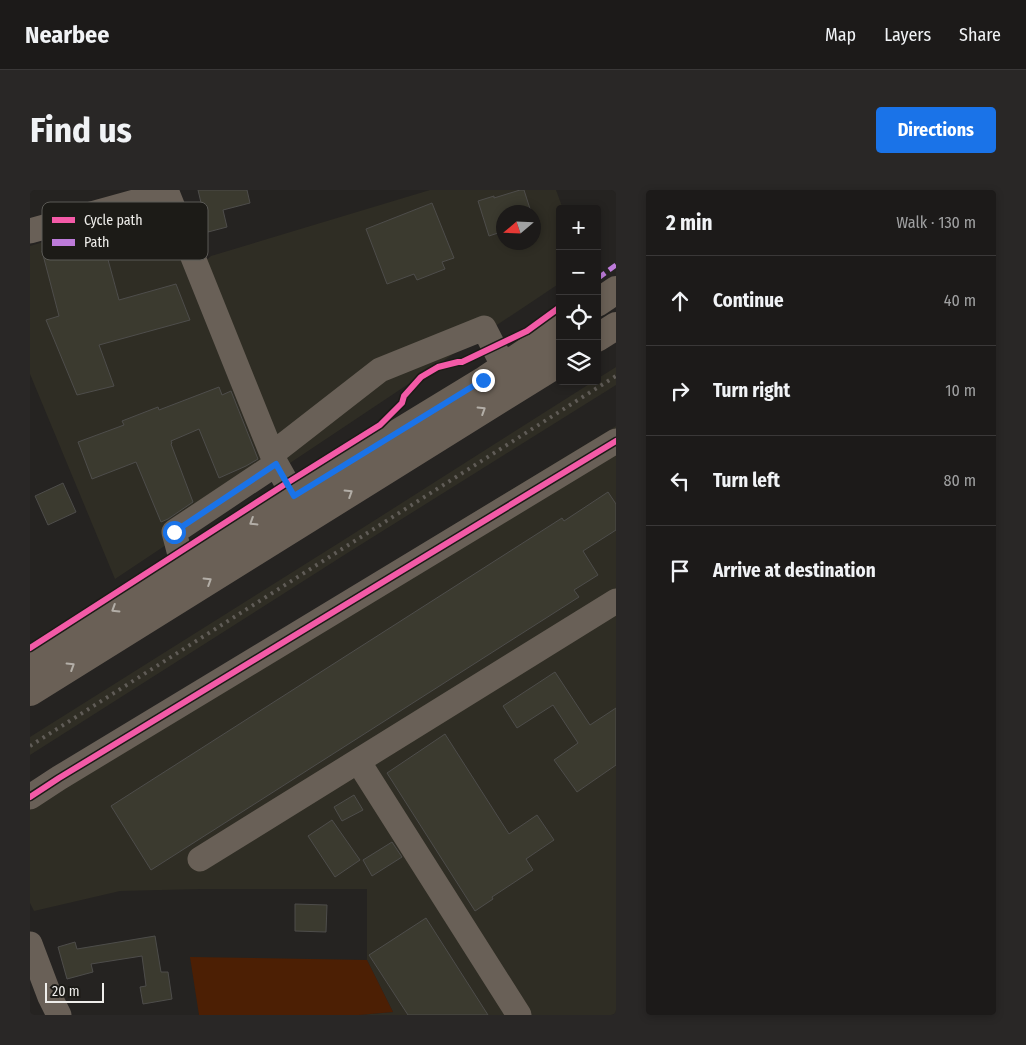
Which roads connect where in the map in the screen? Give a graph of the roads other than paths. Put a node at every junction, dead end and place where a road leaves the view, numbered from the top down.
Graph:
1 (166, 191) edge
2 (129, 202) edge
3 (42, 227) edge
4 (30, 231) edge
5 (194, 260) edge
6 (616, 290) edge
7 (601, 300) edge
8 (616, 326) edge
9 (556, 332) edge
10 (601, 335) edge
11 (556, 364) edge
12 (504, 366) junction
13 (612, 451) edge
14 (274, 459) junction
15 (300, 508) junction
16 (183, 566) junction
17 (616, 600) edge
18 (30, 663) edge
19 (30, 692) edge
20 (358, 761) junction
21 (30, 797) edge
22 (200, 859) dead end
23 (30, 944) edge
24 (60, 1015) edge
25 (519, 1015) edge

1 - 2 street
3 - 4 street
5 - 14 street
6 - 7 main road
8 - 10 main road
9 - 12 main road
15 -> 11 main road
12 - 14 street
12 - 15 main road
13 - 21 street
14 - 15 street
14 - 16 street
15 -> 16 main road
19 -> 15 main road
16 -> 18 main road
17 - 20 street
20 - 22 street
20 - 25 street
23 - 24 street

